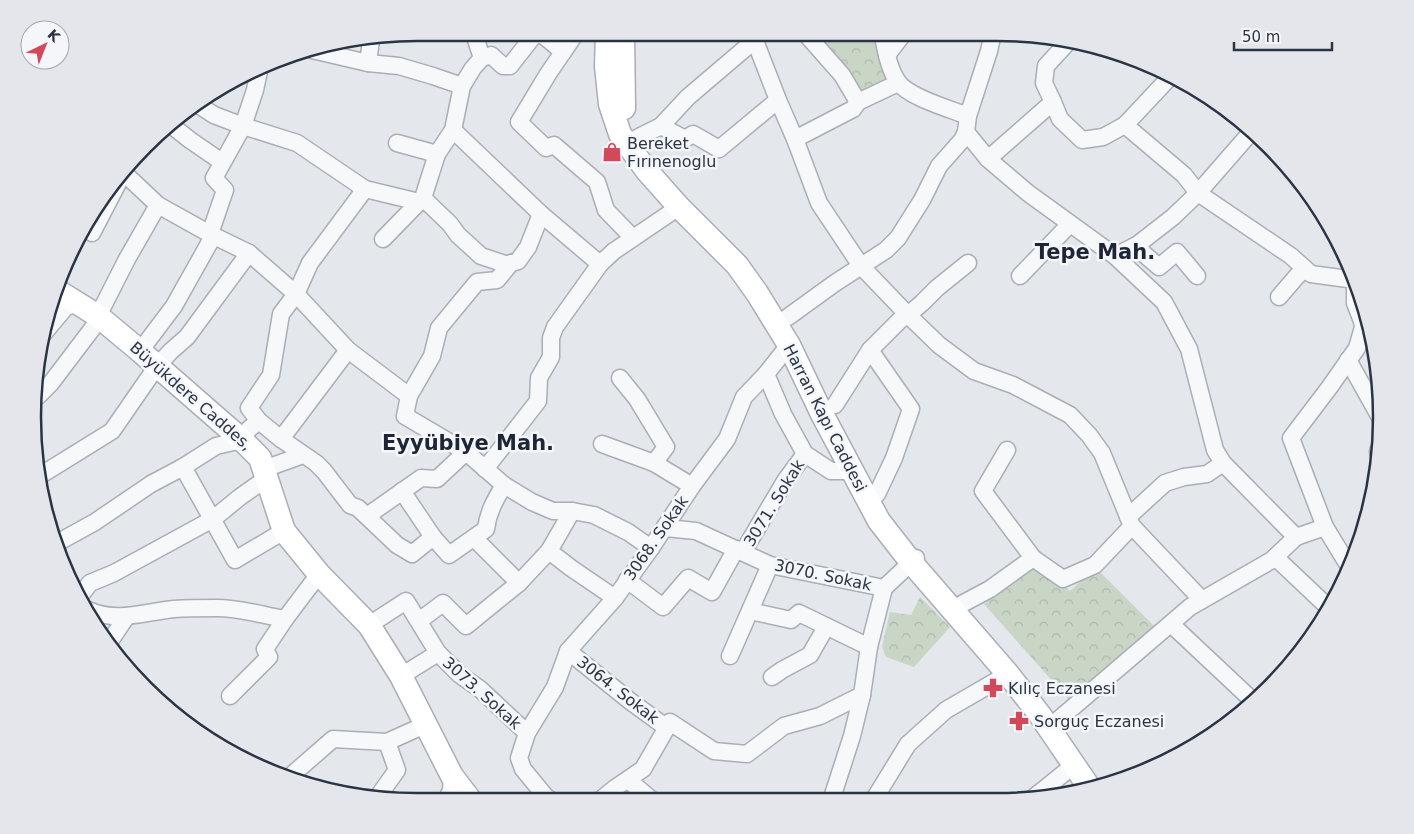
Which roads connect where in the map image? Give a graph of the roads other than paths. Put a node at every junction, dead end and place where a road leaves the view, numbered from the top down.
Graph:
1 (476, 41) edge
2 (530, 41) edge
3 (550, 41) edge
4 (571, 41) edge
5 (607, 41) edge
6 (623, 41) edge
7 (748, 41) edge
8 (755, 41) edge
9 (812, 41) edge
10 (884, 41) edge
11 (898, 41) edge
12 (991, 41) edge
13 (371, 44) edge
14 (1063, 47) edge
15 (563, 52) junction
16 (324, 53) edge
17 (887, 55) junction
18 (482, 58) junction
19 (368, 63) junction
20 (258, 77) edge
21 (1166, 82) edge
22 (898, 83) junction
23 (462, 86) junction
24 (778, 100) junction
25 (858, 102) junction
26 (1053, 102) junction
27 (203, 108) edge
28 (967, 124) junction
29 (1125, 125) junction
30 (243, 126) junction
31 (661, 126) junction
32 (176, 129) edge
33 (453, 130) junction
34 (1248, 137) edge
35 (637, 138) junction
36 (795, 140) junction
37 (397, 143) dead end
38 (437, 154) junction
39 (988, 159) junction
40 (222, 162) junction
41 (128, 177) edge
42 (365, 189) junction
43 (1198, 193) junction
44 (421, 200) junction
45 (158, 205) junction
46 (679, 207) junction
47 (105, 208) edge
48 (541, 214) junction
49 (1070, 224) junction
50 (92, 233) dead end
51 (210, 234) junction
52 (633, 238) junction
53 (384, 239) dead end
54 (1141, 250) junction
55 (249, 253) junction
56 (1116, 256) junction
57 (968, 263) dead end
58 (600, 264) junction
59 (508, 266) junction
60 (862, 266) junction
61 (1130, 269) junction
62 (1305, 269) junction
63 (1020, 276) dead end
64 (1197, 276) dead end
65 (1346, 279) edge
66 (296, 294) junction
67 (66, 297) edge
68 (1279, 297) dead end
69 (908, 315) junction
70 (98, 316) junction
71 (788, 317) junction
72 (54, 322) edge
73 (1362, 329) edge
74 (789, 345) junction
75 (348, 350) junction
76 (870, 350) junction
77 (140, 351) junction
78 (1348, 360) junction
79 (157, 366) junction
80 (766, 374) junction
81 (620, 378) dead end
82 (42, 392) edge
83 (409, 396) junction
84 (1372, 403) edge
85 (835, 405) junction
86 (259, 421) junction
87 (281, 439) junction
88 (242, 440) junction
89 (602, 444) dead end
90 (1006, 450) dead end
91 (466, 452) junction
92 (805, 454) junction
93 (303, 455) junction
94 (654, 463) junction
95 (1223, 463) junction
96 (183, 467) junction
97 (485, 469) junction
98 (852, 471) junction
99 (45, 473) edge
100 (266, 474) junction
101 (504, 485) junction
102 (692, 486) junction
103 (402, 491) junction
104 (877, 494) junction
105 (572, 512) junction
106 (367, 516) junction
107 (213, 519) junction
108 (1130, 522) junction
109 (1325, 527) junction
110 (665, 528) junction
111 (284, 531) junction
112 (1296, 536) junction
113 (433, 537) junction
114 (474, 538) junction
115 (62, 540) edge
116 (651, 548) junction
117 (549, 551) junction
118 (740, 551) junction
119 (1275, 557) junction
120 (1034, 558) junction
121 (1345, 559) edge
122 (914, 560) junction
123 (770, 565) junction
124 (319, 574) junction
125 (627, 580) junction
126 (520, 583) junction
127 (884, 588) junction
128 (84, 591) edge
129 (615, 598) junction
130 (1202, 600) junction
131 (1323, 603) edge
132 (960, 604) junction
133 (750, 610) junction
134 (98, 614) edge
135 (127, 616) junction
136 (284, 619) junction
137 (419, 621) junction
138 (1171, 624) junction
139 (369, 625) junction
140 (826, 627) junction
141 (113, 637) edge
142 (870, 647) junction
143 (568, 651) junction
144 (438, 654) junction
145 (730, 656) dead end
146 (1008, 674) junction
147 (401, 676) junction
148 (772, 677) dead end
149 (862, 695) junction
150 (230, 696) dead end
151 (1248, 697) edge
152 (1058, 720) junction
153 (427, 724) junction
154 (669, 725) junction
155 (527, 733) junction
156 (387, 742) junction
157 (1074, 765) junction
158 (295, 772) edge
159 (452, 776) junction
160 (1101, 778) edge
161 (628, 780) junction
162 (1086, 782) edge
163 (1043, 790) edge
164 (382, 791) edge
165 (450, 793) edge
166 (465, 793) edge
167 (543, 793) edge
168 (609, 793) edge
169 (643, 793) edge
170 (834, 793) edge
171 (878, 793) edge

1 - 18 street
2 - 18 street
3 - 15 street
4 - 15 street
5 - 46 main road, Harran Kapı Caddesi
6 - 35 main road, Harran Kapı Caddesi
7 - 31 street
8 - 24 street
9 - 25 street
10 - 17 street
11 - 17 street
12 - 28 street
13 - 19 street
14 - 26 street
15 - 52 street
16 - 19 street
17 - 22 street
18 - 23 street
19 - 23 street
20 - 30 street
21 - 29 street
22 - 25 street
22 - 28 street
23 - 33 street
24 - 31 street
24 - 36 street
25 - 36 street
26 - 29 street
26 - 39 street
27 - 30 street
28 - 39 street
28 - 60 street
29 - 43 street
30 - 40 street
30 - 42 street
31 - 35 street
32 - 40 street
33 - 38 street
33 - 48 street
34 - 43 street
35 - 71 main road, Harran Kapı Caddesi
36 - 60 street
37 - 38 street
38 - 44 street
39 - 49 street
40 - 51 street
41 - 45 street
42 - 44 street
42 - 66 street
43 - 54 street
43 - 62 street
44 - 53 street
44 - 59 street
45 - 51 street
45 - 70 street
46 - 52 street
46 - 74 main road, Harran Kapı Caddesi
47 - 50 street
48 - 58 street
48 - 59 street
49 - 56 street
49 - 63 street
51 - 55 street
51 - 77 street
52 - 58 street
54 - 56 street
54 - 61 street
54 - 64 street
55 - 66 street
55 - 79 street
56 - 61 street
57 - 69 street
58 - 97 street
59 - 83 street
60 - 69 street
60 - 71 street
61 - 95 street
62 - 65 street
62 - 68 street
66 - 75 street
66 - 86 street
67 - 70 main road, Büyükdere Caddes,
67 - 72 street
69 - 76 street
69 - 108 street
70 - 77 main road, Büyükdere Caddes,
70 - 82 street
71 - 85 main road, Harran Kapı Caddesi
73 - 78 street
74 - 80 street, 3068. Sokak
74 - 98 main road, Harran Kapı Caddesi
75 - 83 street
75 - 87 street
76 - 85 street
76 - 104 street
77 - 79 main road, Büyükdere Caddes,
78 - 84 street
78 - 109 street
79 - 88 main road, Büyükdere Caddes,
79 - 99 street
80 - 92 street
80 - 102 street, 3068. Sokak
81 - 94 street
83 - 91 street
85 - 104 main road, Harran Kapı Caddesi
86 - 87 street
86 - 88 street
87 - 93 street
88 - 96 street
88 - 100 main road, Büyükdere Caddes,
89 - 94 street
90 - 120 street
91 - 97 street
91 - 103 street
92 - 98 street
92 - 118 street, 3071. Sokak
93 - 100 street
93 - 106 street
94 - 102 street
95 - 108 street
95 - 112 street
96 - 107 street
96 - 115 street
97 - 101 street
98 - 122 main road, Harran Kapı Caddesi
100 - 107 street
100 - 111 main road, Büyükdere Caddes,
101 - 105 street
101 - 114 street
102 - 110 street, 3068. Sokak
103 - 106 street
103 - 113 street
104 - 122 main road, Harran Kapı Caddesi
105 - 116 street
105 - 117 street
106 - 113 street
107 - 111 street
107 - 128 street
108 - 120 street
108 - 130 street
109 - 112 street
109 - 121 street
110 - 116 street, 3068. Sokak
110 - 118 street, 3070. Sokak
111 - 124 main road, Büyükdere Caddes,
112 - 119 street
113 - 114 street
114 - 126 street
116 - 125 street, 3068. Sokak
117 - 126 street
117 - 129 street
118 - 123 street, 3070. Sokak
118 - 125 street, 3071. Sokak
119 - 130 street
119 - 131 street
120 - 132 street
122 - 127 street, 3070. Sokak
122 - 132 main road, Harran Kapı Caddesi
122 - 146 main road, Harran Kapı Caddesi
123 - 127 street, 3070. Sokak
123 - 133 street
124 - 136 street
124 - 139 main road, Büyükdere Caddes,
125 - 129 street, 3068. Sokak
126 - 137 street
127 - 142 street
129 - 143 street, 3068. Sokak
130 - 138 street
132 - 152 main road, Harran Kapı Caddesi
133 - 140 street
133 - 145 street
134 - 135 street
135 - 136 street
135 - 141 street
136 - 150 street
137 - 139 street, 3073. Sokak
137 - 144 street, 3073. Sokak
138 - 151 street
138 - 152 street
139 - 147 main road, Büyükdere Caddes,
140 - 142 street
140 - 148 street
142 - 149 street
143 - 154 street, 3064. Sokak
143 - 155 street, 3068. Sokak
144 - 147 street
144 - 155 street, 3073. Sokak
146 - 157 main road, Harran Kapı Caddesi
146 - 171 street
147 - 153 main road, Büyükdere Caddes,
149 - 154 street, 3064. Sokak
149 - 170 street
152 - 160 main road, Harran Kapı Caddesi
153 - 156 street
153 - 159 main road, Büyükdere Caddes,
154 - 161 street
155 - 167 street, 3068. Sokak
156 - 158 street
156 - 164 street
157 - 162 main road, Harran Kapı Caddesi
157 - 163 street
159 - 165 street
159 - 166 main road, Büyükdere Caddes,
161 - 168 street
161 - 169 street

